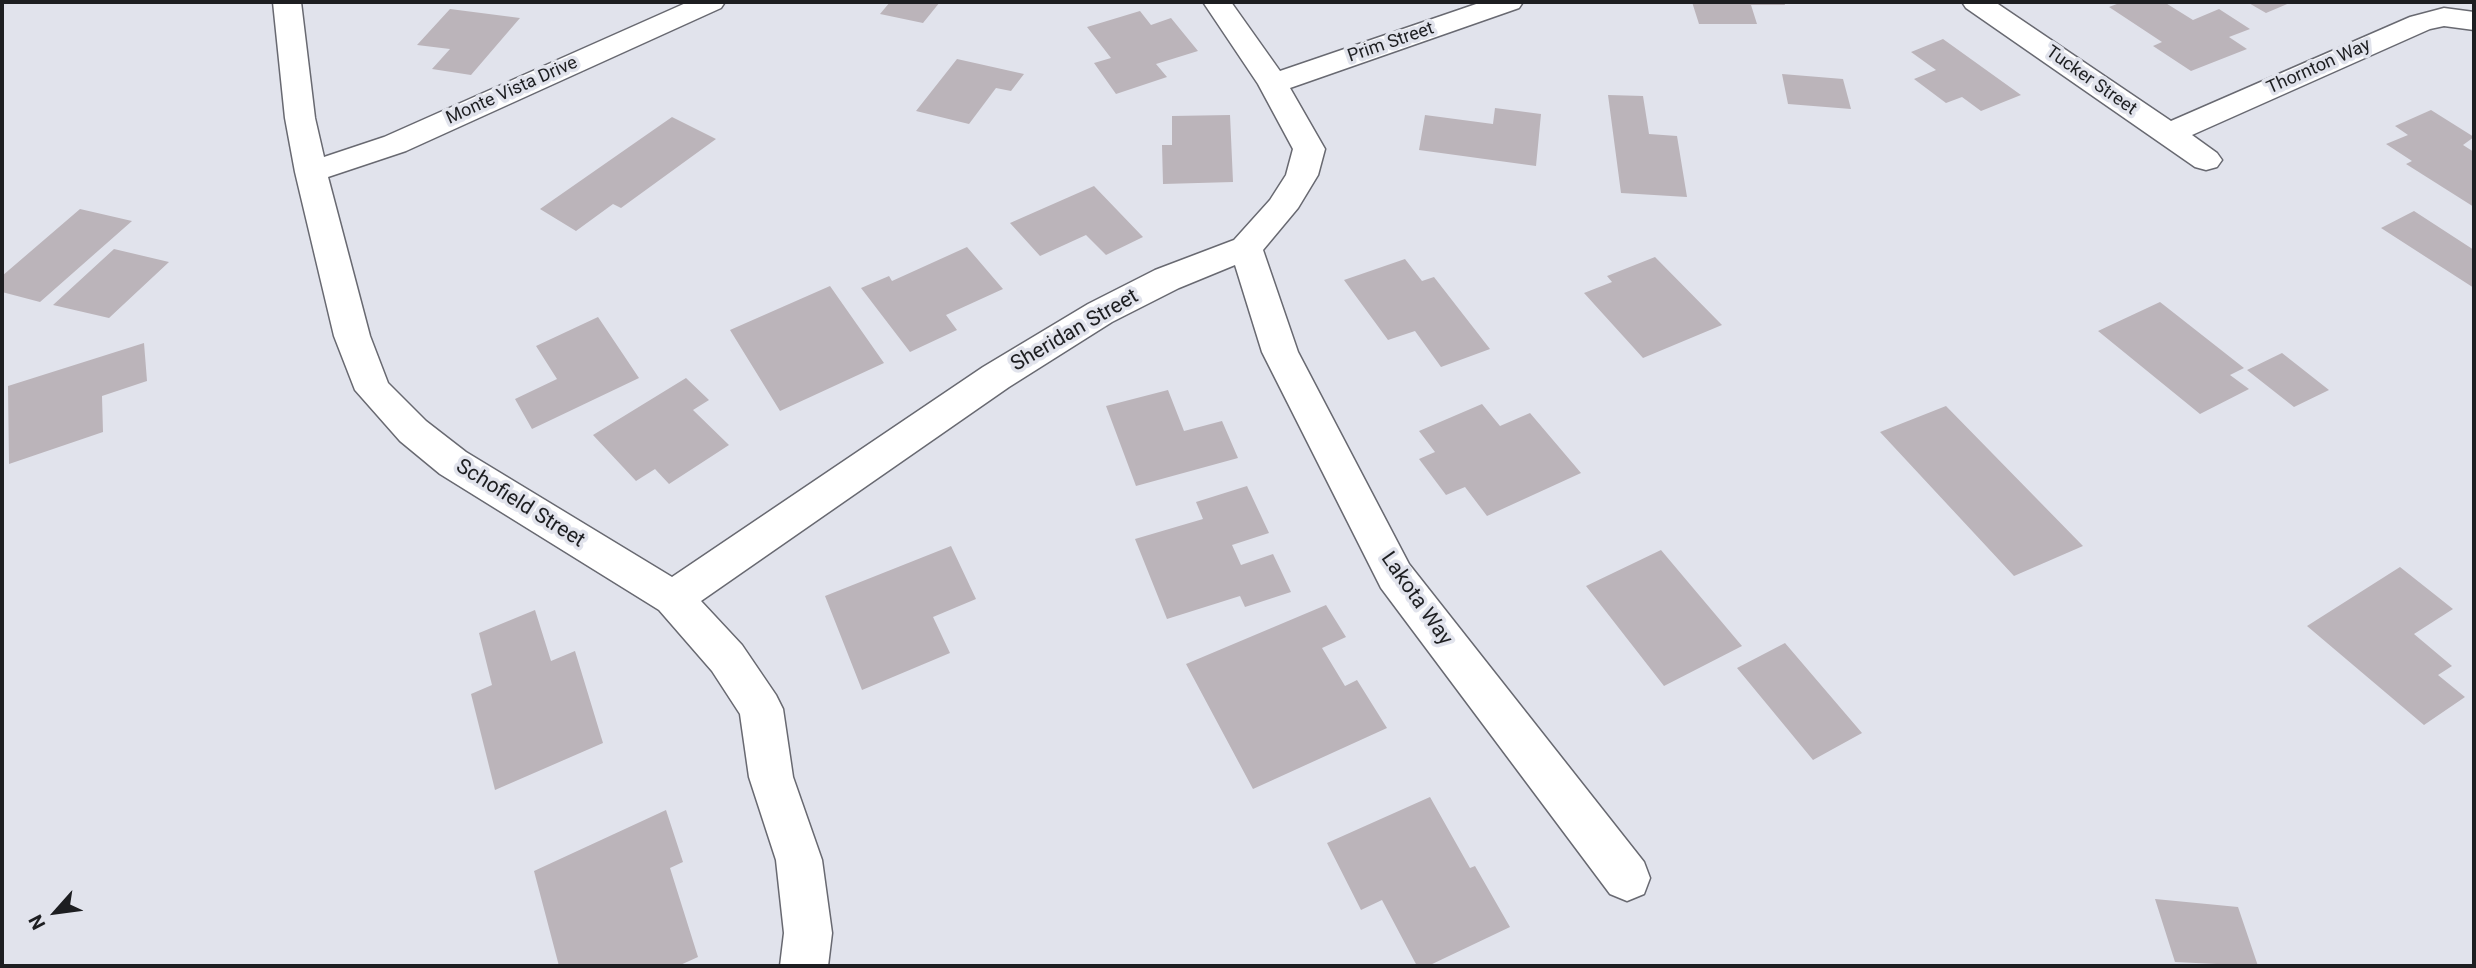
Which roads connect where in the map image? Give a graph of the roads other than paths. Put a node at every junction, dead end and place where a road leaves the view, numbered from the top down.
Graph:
1 (287, 2) edge
2 (711, 2) edge
3 (1217, 2) edge
4 (1509, 2) edge
5 (1976, 2) edge
6 (2474, 21) edge
7 (1273, 84) junction
8 (2168, 134) junction
9 (2206, 160) dead end
10 (311, 172) junction
11 (1246, 248) junction
12 (673, 598) junction
13 (1628, 878) dead end
14 (804, 966) edge

1 - 10 street, Schofield Street
2 - 10 street, Monte Vista Drive
3 - 7 street, Sheridan Street
4 - 7 street, Prim Street
5 - 8 street, Tucker Street
6 - 8 street, Thornton Way
7 - 11 street, Sheridan Street
8 - 9 street, Tucker Street
10 - 12 street, Schofield Street
11 - 12 street, Sheridan Street
11 - 13 street, Lakota Way
12 - 14 street, Schofield Street

